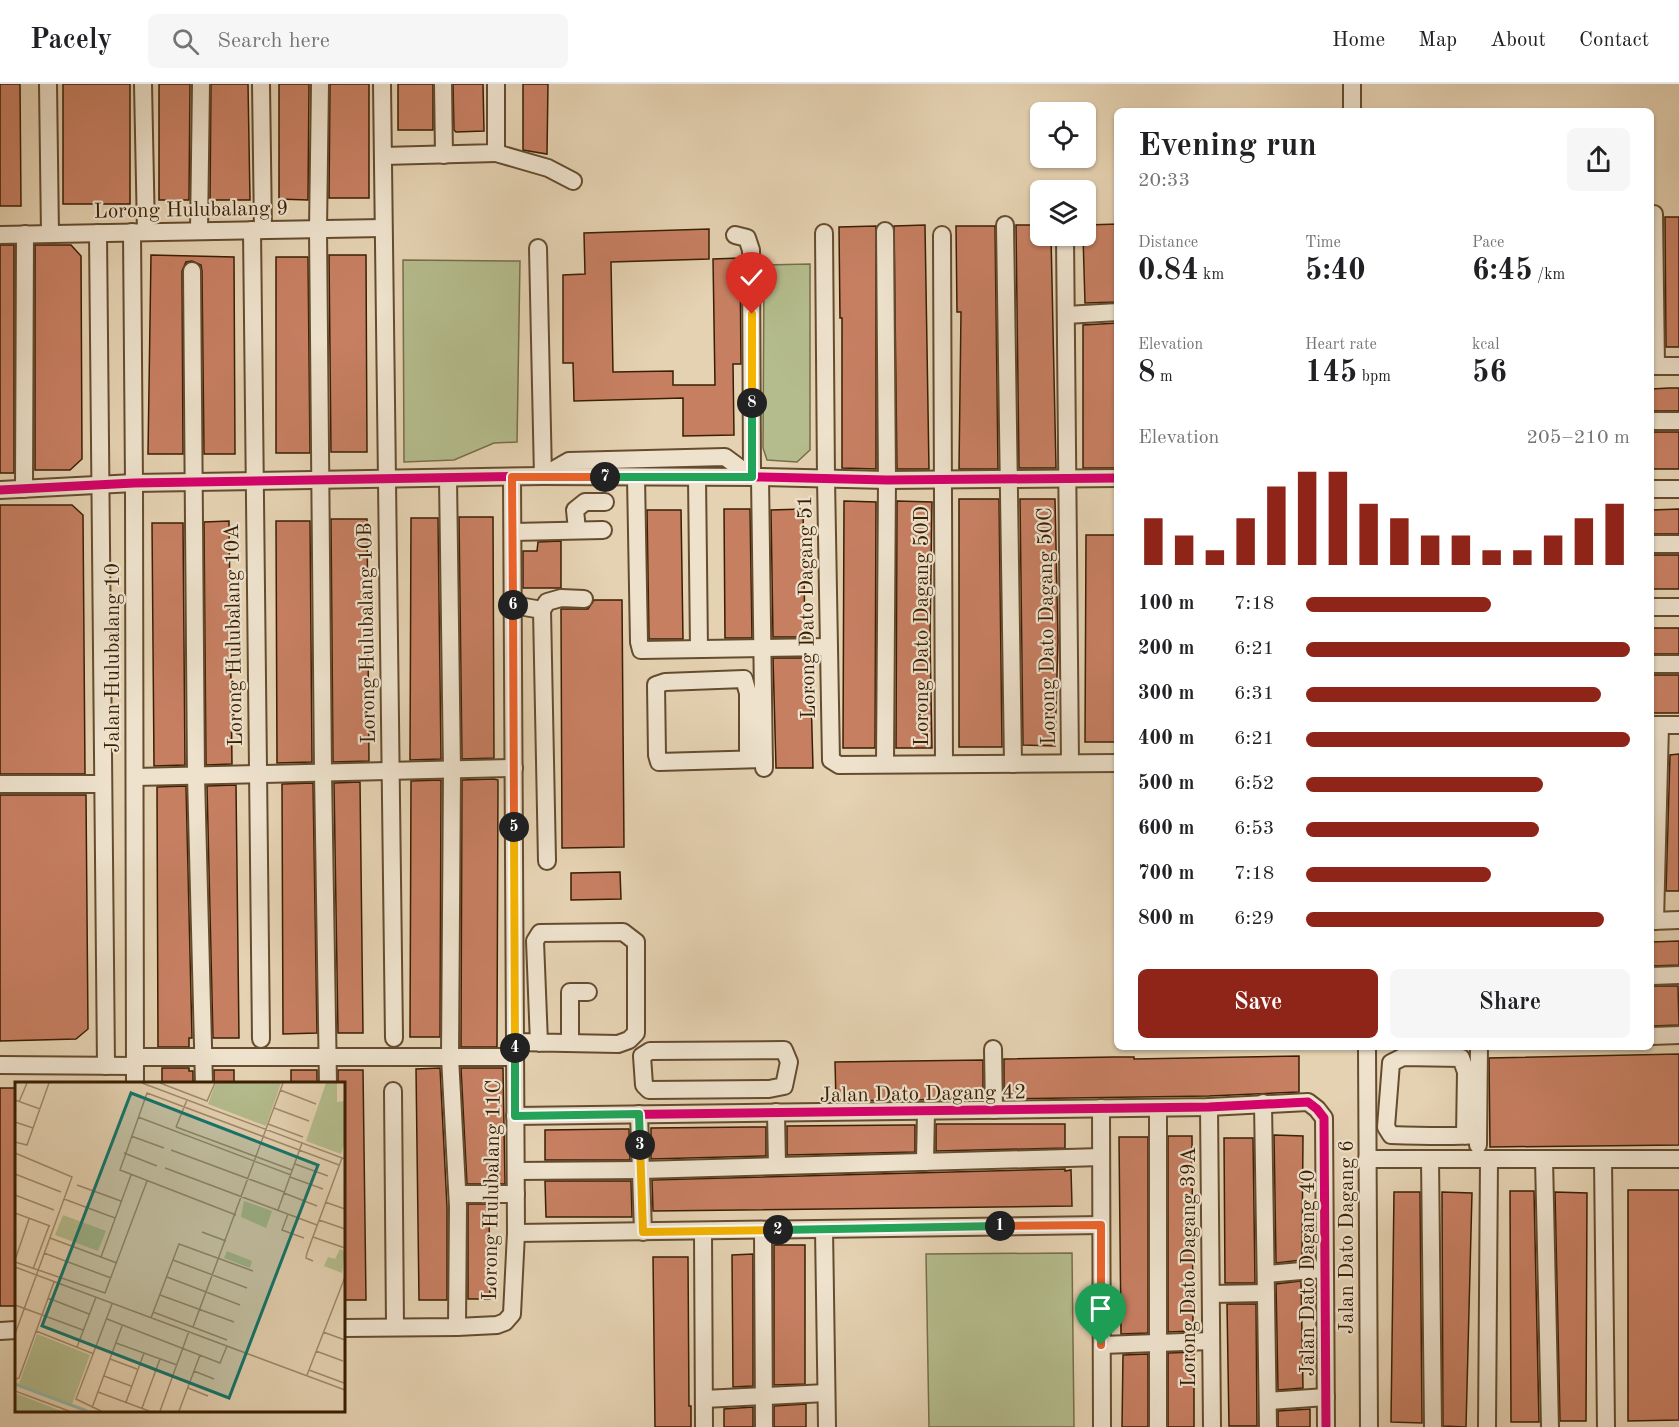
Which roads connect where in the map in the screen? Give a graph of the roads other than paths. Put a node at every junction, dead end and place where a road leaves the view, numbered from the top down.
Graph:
1 (48, 84) edge
2 (143, 84) edge
3 (201, 84) edge
4 (261, 84) edge
5 (320, 84) edge
6 (382, 84) edge
7 (442, 84) edge
8 (496, 84) edge
9 (1352, 84) edge
10 (1352, 108) edge
11 (496, 153) junction
12 (444, 155) junction
13 (382, 156) junction
14 (573, 181) dead end
15 (1654, 214) dead end
16 (1005, 225) dead end
17 (383, 228) junction
18 (318, 229) junction
19 (258, 230) junction
20 (200, 231) junction
21 (885, 231) dead end
22 (139, 232) junction
23 (98, 233) junction
24 (25, 234) junction
25 (50, 234) junction
26 (824, 234) dead end
27 (0, 235) edge
28 (735, 235) dead end
29 (942, 235) dead end
30 (1065, 246) edge
31 (538, 249) dead end
32 (192, 272) dead end
33 (1114, 312) edge
34 (1066, 315) junction
35 (1654, 366) edge
36 (1679, 366) edge
37 (1654, 421) edge
38 (1679, 421) edge
39 (543, 476) junction
40 (512, 477) junction
41 (636, 477) junction
42 (697, 477) junction
43 (756, 477) junction
44 (448, 478) junction
45 (1114, 478) edge
46 (386, 479) junction
47 (826, 479) junction
48 (1009, 479) junction
49 (1068, 479) junction
50 (320, 480) junction
51 (887, 480) junction
52 (943, 480) junction
53 (254, 481) junction
54 (193, 482) junction
55 (134, 483) junction
56 (99, 485) junction
57 (24, 489) junction
58 (1654, 489) edge
59 (1679, 489) edge
60 (0, 490) edge
61 (605, 502) dead end
62 (577, 530) junction
63 (603, 530) dead end
64 (513, 532) junction
65 (1654, 544) edge
66 (1679, 544) edge
67 (584, 599) dead end
68 (513, 605) junction
69 (1654, 607) edge
70 (1679, 607) edge
71 (542, 610) junction
72 (829, 647) junction
73 (761, 648) junction
74 (699, 649) junction
75 (1654, 664) edge
76 (1679, 664) edge
77 (1656, 725) edge
78 (1679, 725) edge
79 (759, 762) junction
80 (1070, 763) junction
81 (1114, 763) edge
82 (885, 764) junction
83 (944, 764) junction
84 (1013, 764) junction
85 (514, 768) junction
86 (452, 770) junction
87 (390, 771) junction
88 (323, 772) junction
89 (258, 774) junction
90 (196, 776) junction
91 (135, 777) junction
92 (0, 784) edge
93 (103, 784) junction
94 (1654, 856) edge
95 (547, 861) dead end
96 (1654, 921) edge
97 (1679, 921) edge
98 (1679, 975) edge
99 (1654, 976) edge
100 (588, 993) dead end
101 (1679, 1035) edge
102 (1654, 1036) edge
103 (394, 1038) dead end
104 (261, 1039) dead end
105 (539, 1043) junction
106 (570, 1043) junction
107 (993, 1049) dead end
108 (515, 1050) junction
109 (1367, 1050) edge
110 (1479, 1050) edge
111 (204, 1057) junction
112 (328, 1057) junction
113 (450, 1057) junction
114 (135, 1061) junction
115 (0, 1065) edge
116 (106, 1066) junction
117 (135, 1082) edge
118 (204, 1082) edge
119 (328, 1082) edge
120 (784, 1086) junction
121 (393, 1091) dead end
122 (1263, 1103) junction
123 (1158, 1107) junction
124 (1209, 1107) junction
125 (1101, 1108) junction
126 (994, 1110) junction
127 (926, 1111) junction
128 (779, 1112) junction
129 (639, 1114) junction
130 (515, 1116) junction
131 (1324, 1118) joint
132 (1471, 1135) junction
133 (1101, 1157) junction
134 (1367, 1159) junction
135 (1430, 1159) junction
136 (1484, 1159) junction
137 (1544, 1159) junction
138 (1603, 1159) junction
139 (1679, 1159) edge
140 (925, 1162) junction
141 (777, 1166) junction
142 (641, 1170) junction
143 (516, 1171) junction
144 (458, 1194) junction
145 (516, 1194) junction
146 (1101, 1225) junction
147 (824, 1229) junction
148 (763, 1230) junction
149 (703, 1231) junction
150 (643, 1232) junction
151 (516, 1233) junction
152 (1324, 1269) junction
153 (1266, 1274) junction
154 (1266, 1293) junction
155 (1211, 1294) junction
156 (457, 1327) junction
157 (345, 1328) edge
158 (395, 1328) junction
159 (1212, 1341) junction
160 (1158, 1343) junction
161 (1101, 1345) junction
162 (826, 1393) junction
163 (764, 1396) junction
164 (1326, 1397) junction
165 (704, 1399) junction
166 (1268, 1401) junction
167 (704, 1427) edge
168 (764, 1427) edge
169 (827, 1427) edge
170 (1102, 1427) edge
171 (1158, 1427) edge
172 (1212, 1427) edge
173 (1268, 1427) edge
174 (1326, 1427) edge
175 (1370, 1427) edge
176 (1433, 1427) edge
177 (1487, 1427) edge
178 (1550, 1427) edge
179 (1606, 1427) edge

1 - 25 street
2 - 22 street, Jalan Hulubalang 10
3 - 20 street
4 - 19 street, Lorong Hulubalang 10A
5 - 18 street
6 - 13 street, Lorong Hulubalang 10B
7 - 12 street
8 - 11 street
9 - 10 street
11 - 12 street
11 - 14 street
12 - 13 street
13 - 17 street, Lorong Hulubalang 10B
15 - 35 street
16 - 48 street
17 - 18 street, Lorong Hulubalang 9
17 - 46 street, Lorong Hulubalang 10B
18 - 19 street, Lorong Hulubalang 9
18 - 50 street
19 - 20 street, Lorong Hulubalang 9
19 - 53 street, Lorong Hulubalang 10A
20 - 22 street, Lorong Hulubalang 9
21 - 51 street
22 - 23 street, Lorong Hulubalang 9
22 - 55 street, Jalan Hulubalang 10
23 - 25 street, Lorong Hulubalang 9
23 - 56 street, Jalan Hulubalang 10
24 - 25 street, Lorong Hulubalang 9
24 - 27 street, Lorong Hulubalang 9
24 - 57 street
26 - 47 street, Lorong Dato Dagang 51
28 - 43 street
29 - 52 street, Lorong Dato Dagang 50D
30 - 34 street, Lorong Dato Dagang 50C
31 - 39 street
32 - 54 street
33 - 34 street
34 - 49 street, Lorong Dato Dagang 50C
35 - 36 street
37 - 38 street
39 - 40 street
39 - 41 street
39 - 43 street
40 - 44 street
40 - 64 street, Lorong Hulubalang 11C
41 - 42 street
41 - 74 street
42 - 43 street
42 - 74 street
43 - 47 street
43 - 73 street
44 - 46 street
44 - 86 street
45 - 49 street
46 - 50 street
46 - 87 street, Lorong Hulubalang 10B
47 - 51 street
47 - 72 street, Lorong Dato Dagang 51
48 - 49 street
48 - 52 street
48 - 84 street
49 - 80 street, Lorong Dato Dagang 50C
50 - 53 street
50 - 88 street
51 - 52 street
51 - 82 street
52 - 83 street, Lorong Dato Dagang 50D
53 - 54 street
53 - 89 street, Lorong Hulubalang 10A
54 - 55 street
54 - 90 street
55 - 56 street
55 - 91 street, Jalan Hulubalang 10
56 - 57 street
56 - 93 street, Jalan Hulubalang 10
57 - 60 street
58 - 59 street
61 - 62 street
62 - 63 street
62 - 64 street
64 - 68 street, Lorong Hulubalang 11C
65 - 66 street
67 - 71 street
68 - 71 street
68 - 85 street, Lorong Hulubalang 11C
69 - 70 street
71 - 95 street
72 - 73 street
72 - 82 street, Lorong Dato Dagang 51
73 - 74 street
73 - 79 street
75 - 76 street
77 - 78 street
77 - 94 street
79 - 79 street
80 - 81 street
80 - 84 street
82 - 83 street
83 - 84 street
85 - 86 street
85 - 108 street, Lorong Hulubalang 11C
86 - 87 street
86 - 113 street
87 - 88 street
87 - 103 street, Lorong Hulubalang 10B
88 - 89 street
88 - 112 street
89 - 90 street
89 - 104 street, Lorong Hulubalang 10A
90 - 91 street
90 - 111 street
91 - 114 street, Jalan Hulubalang 10
92 - 93 street
93 - 116 street, Jalan Hulubalang 10
96 - 97 street
98 - 99 street
100 - 106 street
101 - 102 street
105 - 106 street
105 - 106 street
105 - 108 street
107 - 126 street
108 - 113 street
108 - 130 street, Lorong Hulubalang 11C
109 - 134 street, Jalan Dato Dagang 6
110 - 132 street
111 - 112 street
111 - 114 street
111 - 118 street
112 - 113 street
112 - 119 street
113 - 144 street
114 - 116 street
114 - 117 street, Jalan Hulubalang 10
115 - 116 street
120 - 120 street
120 - 128 street
121 - 158 street
122 - 124 street, Jalan Dato Dagang 42
122 - 131 street, Jalan Dato Dagang 42
122 - 153 street
123 - 124 street, Jalan Dato Dagang 42
123 - 125 street, Jalan Dato Dagang 42
123 - 160 street
124 - 155 street, Lorong Dato Dagang 39A
125 - 126 street, Jalan Dato Dagang 42
125 - 133 street
126 - 127 street, Jalan Dato Dagang 42
127 - 128 street, Jalan Dato Dagang 42
127 - 140 street
128 - 129 street, Jalan Dato Dagang 42
128 - 141 street
129 - 130 street, Jalan Dato Dagang 42
129 - 142 street
130 - 143 street, Lorong Hulubalang 11C
131 - 152 street, Jalan Dato Dagang 40
132 - 132 street
132 - 136 street
133 - 140 street
133 - 146 street
134 - 135 street
134 - 175 street, Jalan Dato Dagang 6
135 - 136 street
135 - 176 street
136 - 137 street
136 - 177 street
137 - 138 street
137 - 178 street
138 - 139 street
138 - 179 street
140 - 141 street
141 - 142 street
142 - 143 street
142 - 150 street
143 - 145 street, Lorong Hulubalang 11C
144 - 145 street
144 - 156 street
145 - 151 street, Lorong Hulubalang 11C
146 - 147 street
146 - 161 street
147 - 148 street
147 - 162 street
148 - 149 street
148 - 163 street
149 - 150 street
149 - 165 street
150 - 151 street
151 - 156 street, Lorong Hulubalang 11C
152 - 153 street
152 - 164 street, Jalan Dato Dagang 40
153 - 154 street
154 - 155 street
154 - 166 street
155 - 159 street, Lorong Dato Dagang 39A
156 - 158 street
157 - 158 street
159 - 160 street
159 - 172 street, Lorong Dato Dagang 39A
160 - 161 street
160 - 171 street
161 - 170 street
162 - 163 street
162 - 169 street
163 - 165 street
163 - 168 street
164 - 166 street
164 - 174 street, Jalan Dato Dagang 40
165 - 167 street
166 - 173 street

